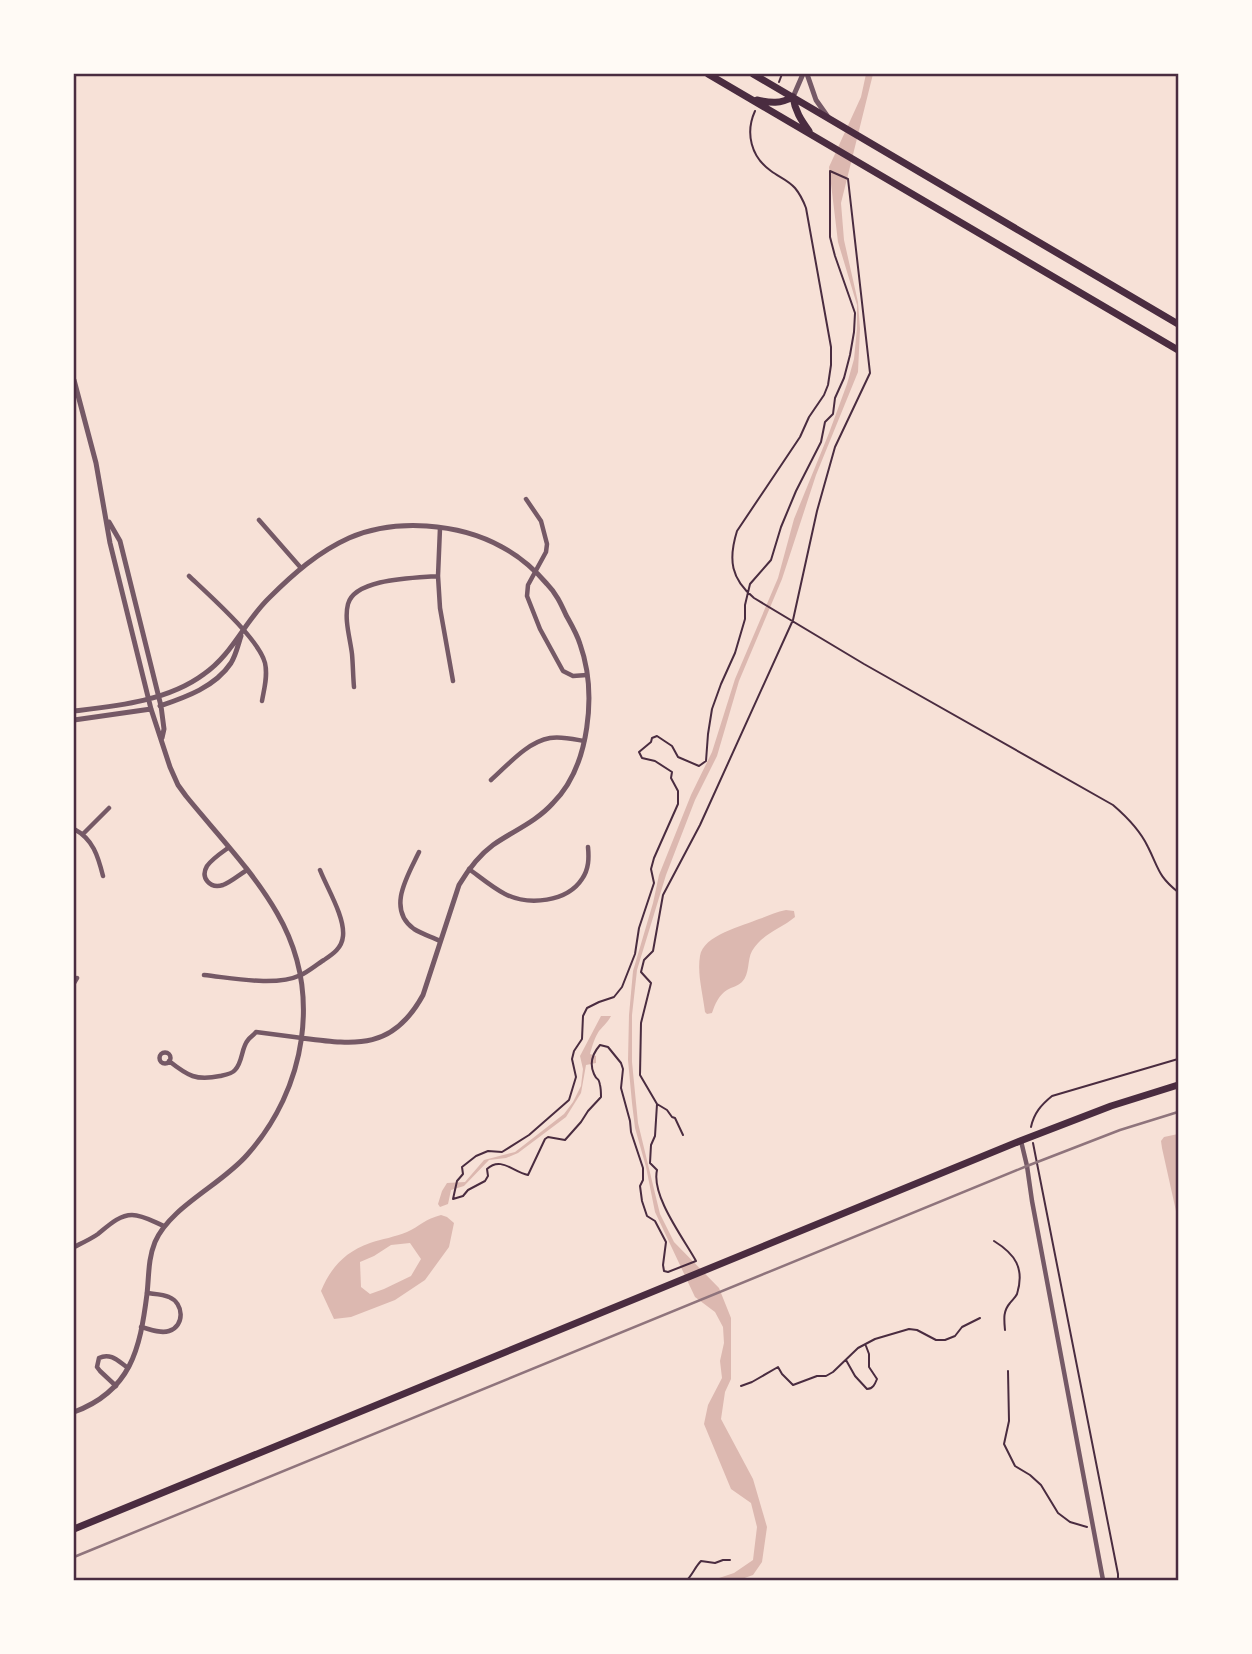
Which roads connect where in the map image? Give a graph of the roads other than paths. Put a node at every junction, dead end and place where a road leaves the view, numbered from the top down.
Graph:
1 (708, 74) edge
2 (753, 74) edge
3 (805, 74) edge
4 (793, 97) junction
5 (752, 100) junction
6 (830, 119) junction
7 (812, 135) junction
8 (1178, 324) edge
9 (1178, 350) edge
10 (74, 380) edge
11 (526, 499) dead end
12 (106, 518) junction
13 (259, 520) dead end
14 (440, 528) junction
15 (301, 568) junction
16 (536, 572) junction
17 (189, 576) dead end
18 (438, 576) junction
19 (243, 630) junction
20 (587, 676) junction
21 (453, 681) dead end
22 (354, 687) dead end
23 (158, 695) junction
24 (148, 699) junction
25 (262, 701) dead end
26 (160, 706) junction
27 (151, 709) junction
28 (74, 711) edge
29 (74, 720) edge
30 (162, 741) junction
31 (584, 741) junction
32 (491, 780) dead end
33 (109, 808) dead end
34 (74, 829) edge
35 (83, 834) junction
36 (588, 847) dead end
37 (228, 848) junction
38 (419, 852) dead end
39 (468, 869) junction
40 (247, 870) junction
41 (320, 870) dead end
42 (103, 876) dead end
43 (440, 941) junction
44 (204, 975) dead end
45 (300, 975) junction
46 (77, 978) dead end
47 (74, 983) edge
48 (302, 1038) junction
49 (169, 1061) dead end
50 (1178, 1085) edge
51 (1020, 1141) junction
52 (164, 1226) junction
53 (74, 1247) edge
54 (147, 1293) junction
55 (141, 1327) junction
56 (128, 1368) junction
57 (116, 1386) junction
58 (74, 1412) edge
59 (74, 1529) edge
60 (1103, 1580) edge

1 - 5 main road
2 - 4 main road
3 - 4 street
3 - 6 street
4 - 5 main road
4 - 6 main road
4 - 7 main road
5 - 7 main road
6 - 8 main road
7 - 9 main road
10 - 12 street
11 - 16 street
12 - 23 street
12 - 24 street
13 - 15 street
14 - 15 street
14 - 16 street
14 - 18 street
15 - 19 street
16 - 20 street
16 - 20 street
17 - 19 street
18 - 21 street
18 - 22 street
19 - 23 street
19 - 25 street
19 - 26 street
20 - 31 street
23 - 24 street
23 - 26 street
24 - 27 street
24 - 28 street
26 - 27 street
26 - 30 street
27 - 29 street
27 - 30 street
30 - 37 street
31 - 32 street
31 - 39 street
33 - 35 street
34 - 35 street
35 - 42 street
36 - 39 street
37 - 40 street
37 - 40 street
38 - 43 street
39 - 43 street
40 - 45 street
41 - 45 street
43 - 48 street
44 - 45 street
45 - 48 street
46 - 47 street
48 - 49 street
48 - 52 street
50 - 51 main road
51 - 59 main road
51 - 60 street
52 - 53 street
52 - 54 street
54 - 55 street
54 - 55 street
55 - 56 street
56 - 57 street
56 - 57 street
57 - 58 street

